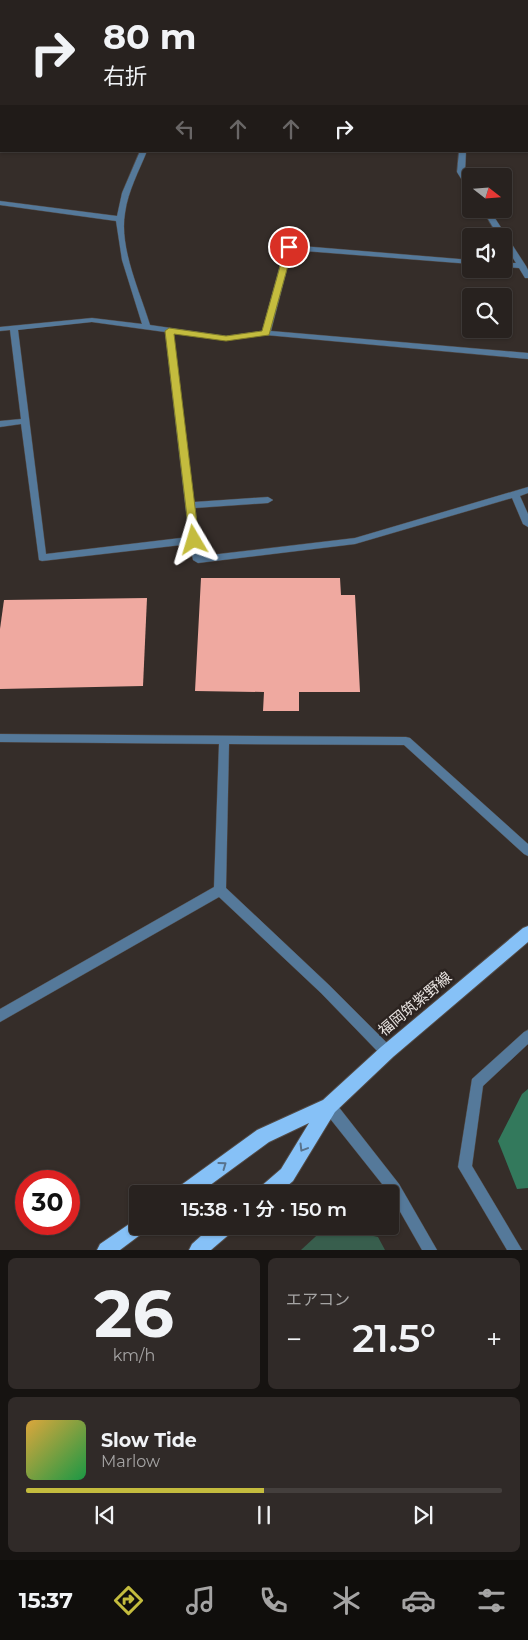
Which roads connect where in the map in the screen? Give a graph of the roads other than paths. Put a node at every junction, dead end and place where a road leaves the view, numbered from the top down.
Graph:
1 (144, 152) edge
2 (464, 152) edge
3 (462, 174) edge
4 (0, 203) edge
5 (120, 219) junction
6 (512, 251) edge
7 (462, 261) edge
8 (512, 265) edge
9 (522, 266) junction
10 (528, 276) edge
11 (14, 328) junction
12 (147, 328) junction
13 (0, 329) edge
14 (169, 331) junction
15 (266, 333) junction
16 (528, 356) edge
17 (26, 421) junction
18 (0, 424) edge
19 (528, 490) edge
20 (514, 493) junction
21 (268, 500) dead end
22 (189, 505) junction
23 (528, 524) edge
24 (194, 540) junction
25 (0, 738) edge
26 (224, 741) junction
27 (528, 851) edge
28 (220, 890) junction
29 (528, 933) edge
30 (0, 1016) edge
31 (528, 1036) edge
32 (387, 1052) junction
33 (328, 1106) junction
34 (195, 1185) edge
35 (275, 1185) edge
36 (129, 1233) edge
37 (216, 1235) edge
38 (106, 1250) edge
39 (198, 1250) edge
40 (430, 1250) edge
41 (515, 1250) edge

1 - 5 street
2 - 3 street
4 - 5 street
5 - 12 street
6 - 9 street
7 - 15 street
8 - 9 street
9 - 10 street
11 - 12 street
11 - 13 street
11 - 17 street
12 - 14 street
14 - 15 street
14 - 22 street
15 - 16 street
17 - 18 street
17 - 24 street
19 - 20 street
20 - 23 street
20 - 24 street
21 - 22 street
22 - 24 street
25 - 26 street
26 - 27 street
26 - 28 street
28 - 30 street
28 - 32 street
29 - 32 main road, 福岡筑紫野線
31 - 41 street
32 - 33 main road, 福岡筑紫野線
34 -> 33 main road, 福岡筑紫野線
33 -> 35 main road, 福岡筑紫野線
33 - 40 street
36 - 38 main road
37 - 39 main road

